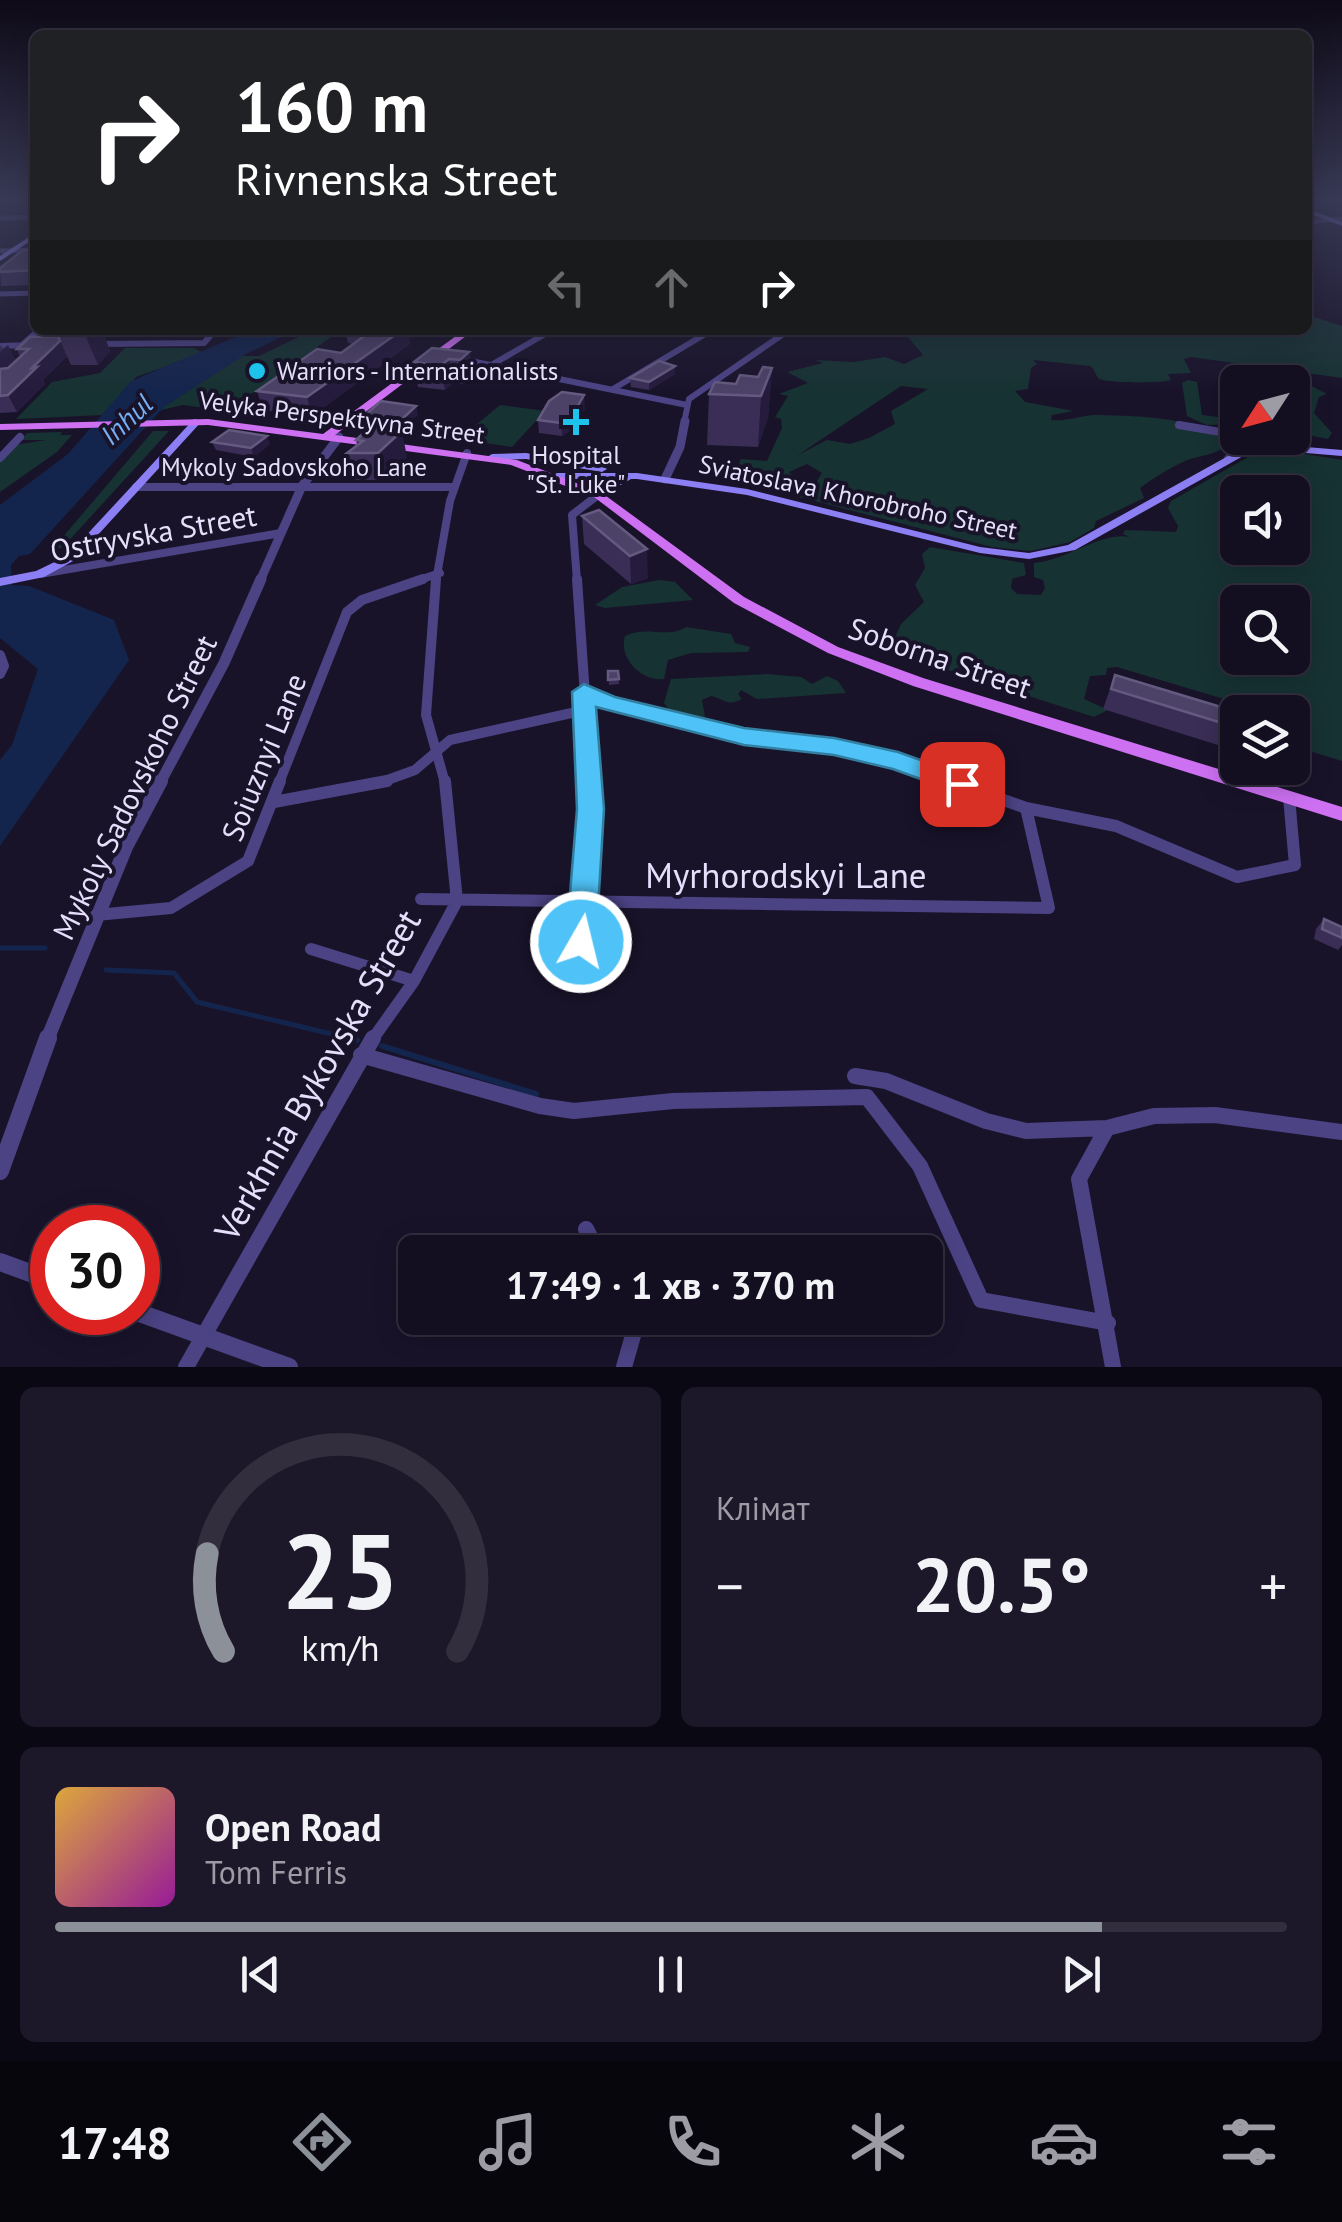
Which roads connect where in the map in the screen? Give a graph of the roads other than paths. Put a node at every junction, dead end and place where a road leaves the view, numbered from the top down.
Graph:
1 (30, 293) edge
2 (0, 294) edge
3 (33, 335) edge
4 (211, 335) edge
5 (463, 335) edge
6 (543, 335) edge
7 (704, 335) edge
8 (781, 335) edge
9 (84, 344) dead end
10 (21, 345) junction
11 (40, 345) edge
12 (0, 346) edge
13 (436, 354) junction
14 (492, 365) junction
15 (612, 390) junction
16 (687, 405) junction
17 (198, 421) junction
18 (1179, 424) dead end
19 (0, 427) edge
20 (1220, 432) edge
21 (20, 436) dead end
22 (333, 436) junction
23 (1310, 449) edge
24 (467, 453) junction
25 (1342, 453) edge
26 (1230, 455) edge
27 (1238, 455) edge
28 (492, 456) junction
29 (0, 458) edge
30 (1228, 458) junction
31 (556, 476) junction
32 (637, 476) junction
33 (665, 479) junction
34 (302, 486) junction
35 (136, 487) junction
36 (453, 488) junction
37 (602, 492) junction
38 (281, 533) junction
39 (440, 573) junction
40 (34, 575) junction
41 (7, 581) edge
42 (0, 655) edge
43 (0, 674) edge
44 (584, 692) junction
45 (585, 710) junction
46 (435, 760) junction
47 (1289, 797) junction
48 (274, 802) junction
49 (1026, 808) junction
50 (1342, 814) edge
51 (421, 898) dead end
52 (457, 901) junction
53 (587, 904) junction
54 (96, 915) junction
55 (581, 942) dead end
56 (311, 948) dead end
57 (414, 981) junction
58 (361, 1055) junction
59 (856, 1076) dead end
60 (1107, 1128) junction
61 (1342, 1132) edge
62 (6, 1134) edge
63 (0, 1172) edge
64 (586, 1229) dead end
65 (588, 1235) edge
66 (0, 1262) edge
67 (30, 1274) edge
68 (160, 1321) edge
69 (1108, 1323) junction
70 (633, 1335) edge
71 (203, 1337) junction
72 (186, 1367) edge
73 (289, 1367) edge
74 (624, 1367) edge
75 (1113, 1367) edge

1 - 2 street
3 - 10 street
4 - 9 street
5 - 13 main road
6 - 14 street
7 - 15 street
8 - 16 street
10 - 11 street
10 - 12 street
13 - 14 street
13 - 22 main road
14 - 15 street
15 - 16 street
16 - 33 street
17 - 19 main road, Velyka Perspektyvna Street
17 - 22 main road, Velyka Perspektyvna Street
17 - 35 main road
18 - 20 street
21 - 29 street
22 - 24 main road, Velyka Perspektyvna Street
22 - 34 street, Mykoly Sadovskoho Street
23 - 25 main road, Sviatoslava Khorobroho Street
24 - 28 main road, Velyka Perspektyvna Street
24 - 36 street, Verkhnia Bykovska Street
26 - 30 street
27 - 30 main road, Sviatoslava Khorobroho Street
28 - 31 main road, Velyka Perspektyvna Street
28 - 32 main road
30 - 33 main road, Sviatoslava Khorobroho Street
31 - 32 main road
31 - 37 main road, Soborna Street
32 - 33 main road, Sviatoslava Khorobroho Street
32 - 37 main road
34 - 35 street, Mykoly Sadovskoho Lane
34 - 36 street, Mykoly Sadovskoho Lane
34 - 38 street, Mykoly Sadovskoho Street
35 - 40 main road
36 - 39 street, Verkhnia Bykovska Street
37 - 44 street
37 - 47 main road, Soborna Street
38 - 40 street, Ostryvska Street
38 - 54 street, Mykoly Sadovskoho Street
39 - 46 street, Verkhnia Bykovska Street
39 - 48 street, Soiuznyi Lane
40 - 41 main road
42 - 43 street
44 - 45 street
44 - 49 street
45 - 46 street
45 - 53 street
46 - 48 street
46 - 52 street, Verkhnia Bykovska Street
47 - 49 street
47 - 50 main road, Soborna Street
48 - 54 street, Soiuznyi Lane
49 - 53 street, Myrhorodskyi Lane
51 - 52 street, Myrhorodskyi Lane
52 - 53 street, Myrhorodskyi Lane
52 - 57 street, Verkhnia Bykovska Street
53 - 55 street
54 - 62 street, Mykoly Sadovskoho Street
56 - 57 street
57 - 58 street, Verkhnia Bykovska Street
58 - 69 street
58 - 71 street, Verkhnia Bykovska Street
59 - 60 street
60 - 61 street
60 - 69 street
62 - 63 street, Mykoly Sadovskoho Street
64 - 65 street
66 - 67 street
68 - 71 street
69 - 75 street
70 - 74 street
71 - 72 street, Verkhnia Bykovska Street
71 - 73 street

